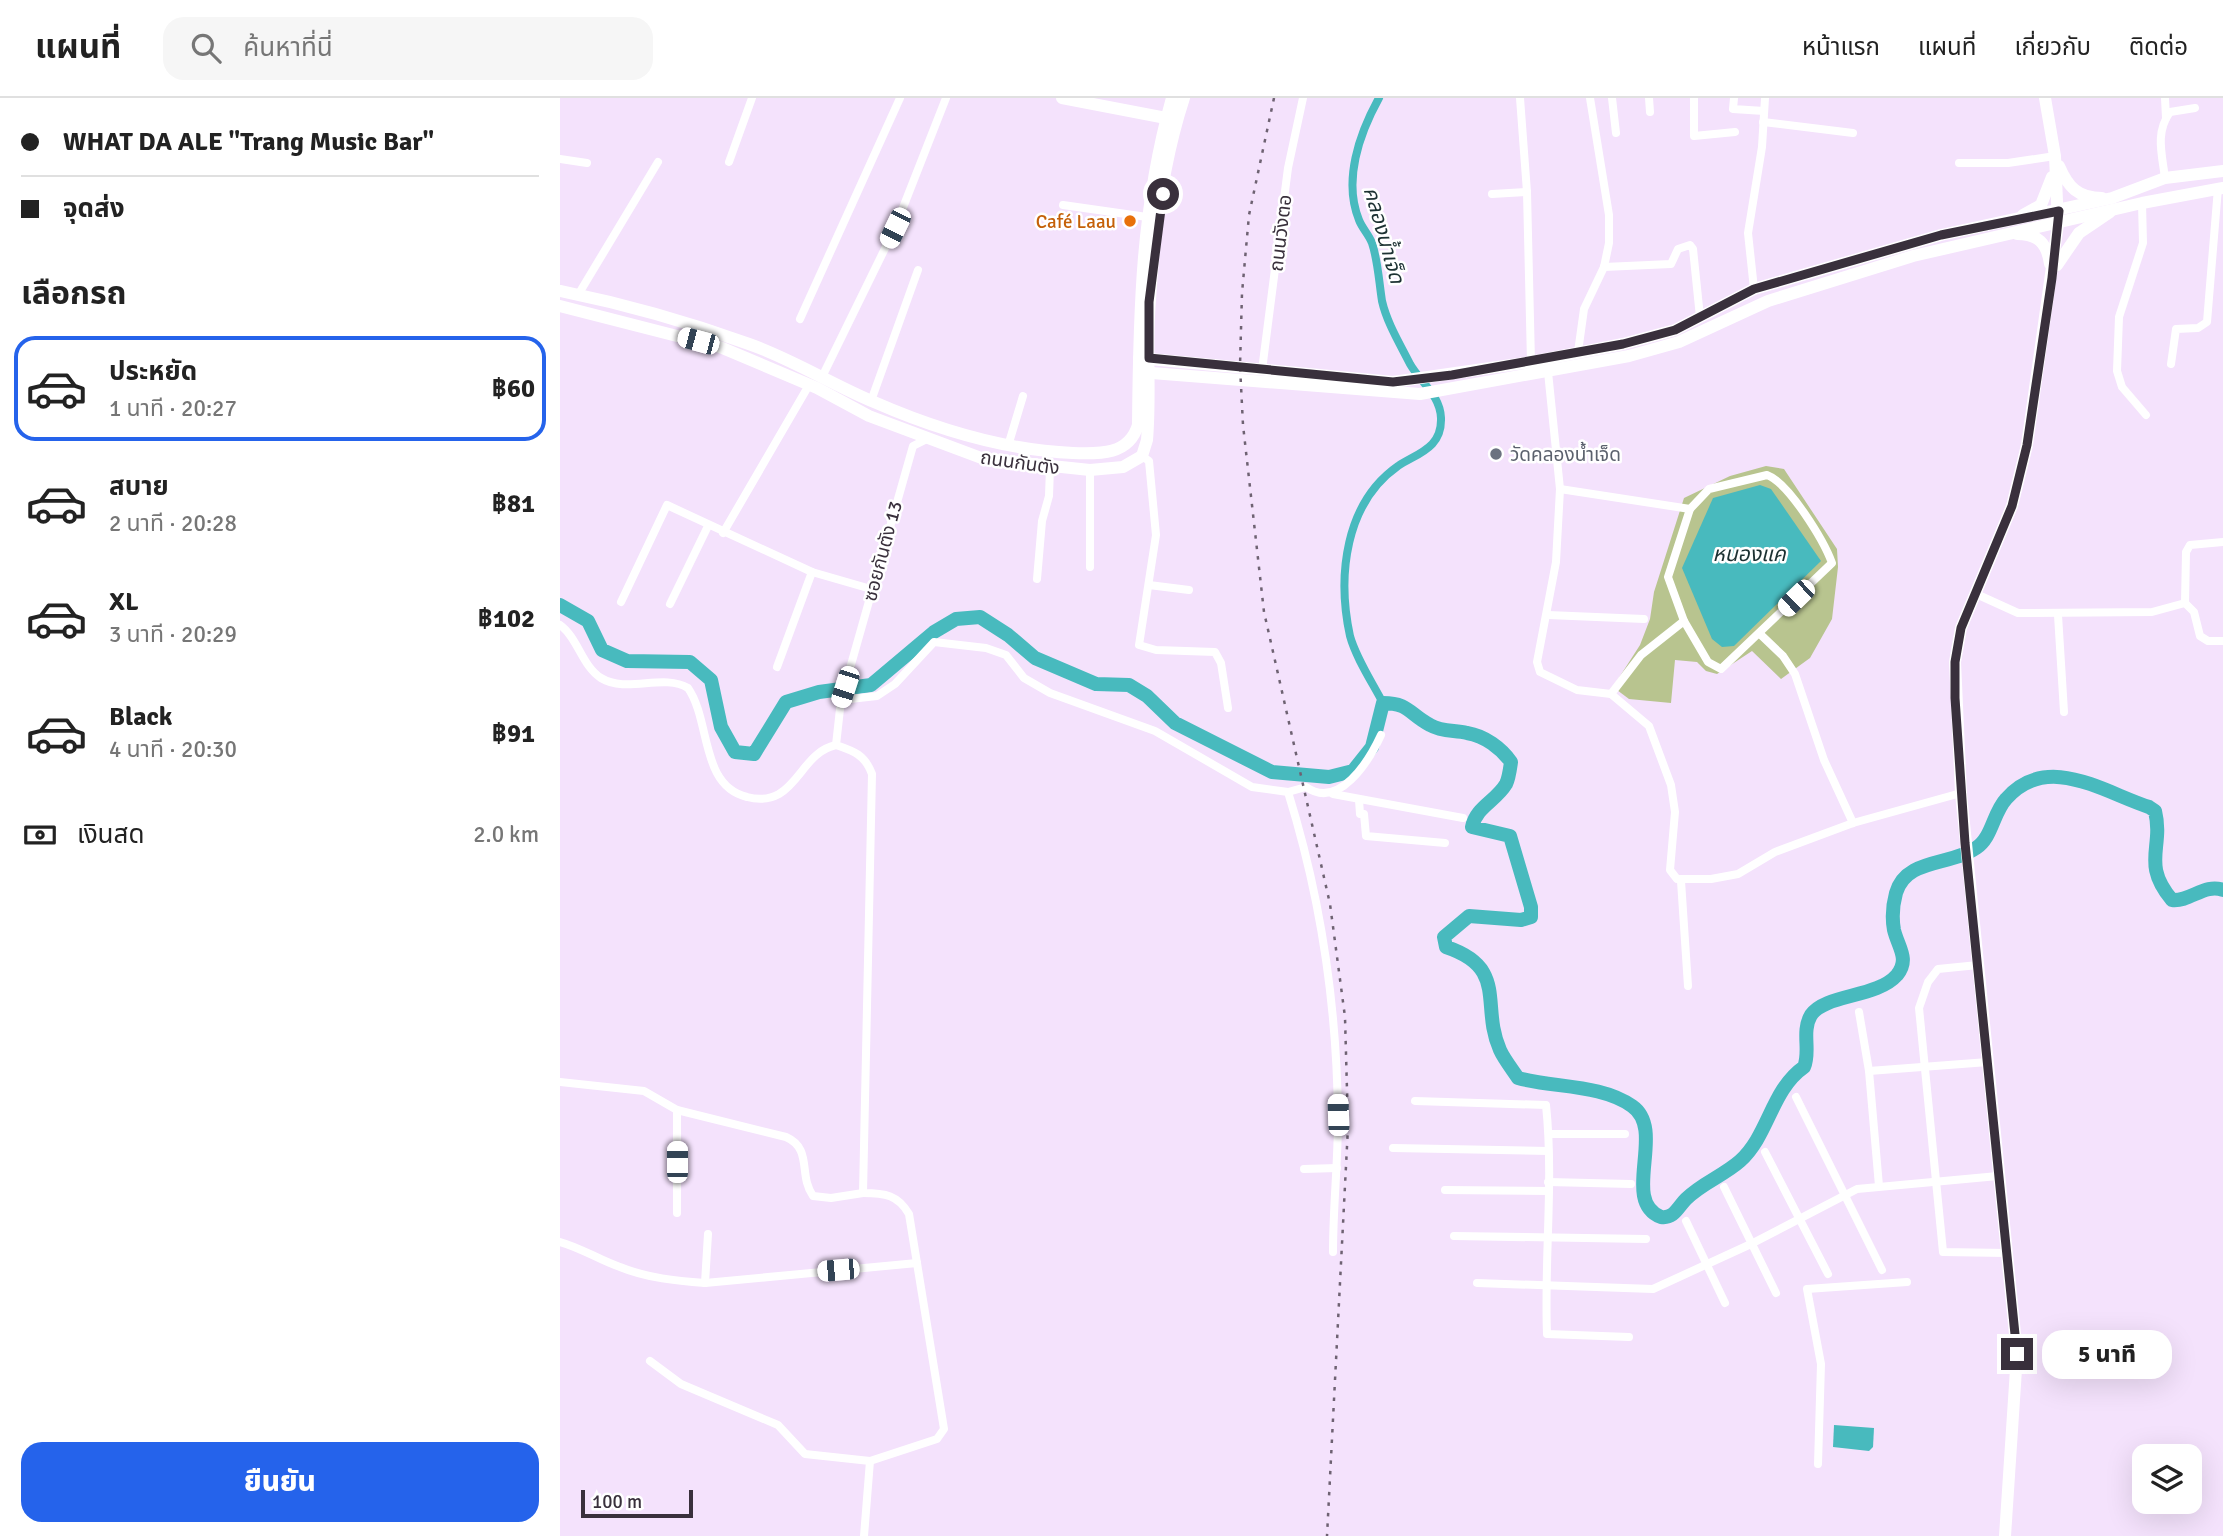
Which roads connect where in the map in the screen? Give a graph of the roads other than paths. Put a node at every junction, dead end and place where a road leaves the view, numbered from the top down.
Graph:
1 (752, 98) edge
2 (900, 98) edge
3 (946, 98) edge
4 (1062, 98) edge
5 (1172, 98) edge
6 (1184, 98) edge
7 (1303, 98) edge
8 (1520, 98) edge
9 (1590, 98) edge
10 (1612, 98) edge
11 (1649, 98) edge
12 (1694, 98) edge
13 (1734, 98) edge
14 (1765, 98) edge
15 (2045, 98) edge
16 (2165, 98) edge
17 (1100, 102) edge
18 (2195, 108) dead end
19 (1764, 111) junction
20 (1650, 112) dead end
21 (2166, 118) junction
22 (1172, 119) junction
23 (1763, 122) junction
24 (1735, 132) dead end
25 (1616, 133) dead end
26 (1853, 133) dead end
27 (2054, 156) junction
28 (560, 159) edge
29 (658, 162) dead end
30 (729, 162) dead end
31 (587, 163) dead end
32 (1959, 163) dead end
33 (2223, 171) edge
34 (2165, 178) junction
35 (2220, 188) edge
36 (1527, 192) junction
37 (1492, 194) dead end
38 (2142, 203) junction
39 (2113, 204) junction
40 (1063, 205) dead end
41 (2059, 211) junction
42 (1147, 217) junction
43 (1999, 223) junction
44 (2058, 224) junction
45 (1151, 234) junction
46 (2011, 234) junction
47 (1604, 267) junction
48 (918, 270) dead end
49 (2052, 278) junction
50 (1754, 289) junction
51 (560, 291) edge
52 (578, 295) junction
53 (560, 306) edge
54 (1700, 317) junction
55 (800, 319) dead end
56 (677, 328) junction
57 (1578, 352) junction
58 (1144, 358) junction
59 (1531, 362) junction
60 (2171, 364) dead end
61 (1262, 370) junction
62 (1144, 372) junction
63 (1548, 372) junction
64 (823, 375) junction
65 (813, 386) junction
66 (1023, 396) dead end
67 (871, 401) junction
68 (2146, 415) dead end
69 (932, 425) junction
70 (927, 439) junction
71 (1008, 446) junction
72 (1051, 452) junction
73 (1142, 456) junction
74 (1049, 468) junction
75 (1090, 470) junction
76 (1560, 489) junction
77 (1690, 509) junction
78 (708, 526) junction
79 (723, 533) junction
80 (2223, 542) edge
81 (1090, 567) dead end
82 (811, 572) junction
83 (1037, 579) dead end
84 (1149, 585) junction
85 (872, 589) junction
86 (1189, 590) dead end
87 (1975, 593) junction
88 (621, 602) dead end
89 (2185, 603) junction
90 (670, 604) dead end
91 (1548, 615) junction
92 (2058, 615) junction
93 (1644, 619) dead end
94 (1684, 621) junction
95 (560, 625) edge
96 (1760, 634) junction
97 (2223, 641) edge
98 (777, 667) dead end
99 (1611, 694) junction
100 (841, 700) junction
101 (1228, 708) dead end
102 (2064, 712) dead end
103 (1381, 735) dead end
104 (836, 745) junction
105 (1288, 792) junction
106 (1961, 793) junction
107 (1333, 794) junction
108 (1359, 800) junction
109 (1463, 818) dead end
110 (1853, 823) junction
111 (1445, 843) dead end
112 (1681, 881) junction
113 (1978, 965) junction
114 (1688, 986) dead end
115 (1860, 1012) dead end
116 (1988, 1062) junction
117 (1922, 1067) junction
118 (1869, 1071) junction
119 (560, 1082) edge
120 (1796, 1097) dead end
121 (1415, 1101) dead end
122 (677, 1110) junction
123 (1549, 1134) junction
124 (1625, 1134) dead end
125 (1393, 1148) dead end
126 (1548, 1151) junction
127 (1765, 1152) dead end
128 (1304, 1168) dead end
129 (1337, 1168) junction
130 (1998, 1176) junction
131 (1936, 1182) junction
132 (1631, 1184) dead end
133 (1879, 1186) junction
134 (1548, 1187) junction
135 (1724, 1187) dead end
136 (1445, 1190) dead end
137 (863, 1193) junction
138 (1845, 1196) junction
139 (677, 1213) dead end
140 (1797, 1220) junction
141 (1686, 1221) dead end
142 (708, 1234) dead end
143 (1454, 1236) dead end
144 (1547, 1236) junction
145 (1646, 1239) dead end
146 (560, 1242) edge
147 (1751, 1244) junction
148 (1333, 1252) dead end
149 (2006, 1253) junction
150 (917, 1263) junction
151 (1705, 1265) junction
152 (1882, 1270) dead end
153 (1828, 1274) dead end
154 (1907, 1282) dead end
155 (705, 1283) junction
156 (1477, 1283) dead end
157 (1545, 1285) junction
158 (1776, 1293) dead end
159 (1725, 1303) dead end
160 (1629, 1337) dead end
161 (650, 1361) dead end
162 (870, 1461) junction
163 (1818, 1464) dead end
164 (864, 1536) edge
165 (2005, 1536) edge

1 - 30 street
2 - 55 street
3 - 64 street
4 - 17 main road
5 - 22 main road, ถนนกันตัง
6 - 22 main road, ถนนกันตัง
7 - 61 street, ถนนวังตอ
8 - 36 street
9 - 47 street
10 - 25 street
11 - 20 street
12 - 24 street
13 - 19 street
14 - 19 street
15 - 27 main road
16 - 21 street
17 - 22 main road
18 - 21 street
19 - 23 street
21 - 34 street
22 - 42 main road, ถนนกันตัง
22 - 45 main road, ถนนกันตัง
23 - 26 street
23 - 50 street
27 - 32 street
27 - 39 main road
27 - 41 main road
27 - 43 main road
28 - 31 street
29 - 52 street
33 - 34 main road
34 - 39 main road
35 - 38 main road
35 - 60 street
36 - 37 street
36 - 59 street
38 - 39 main road
38 - 68 street
39 - 41 main road
39 - 44 main road
39 - 49 main road
40 - 42 street
41 - 43 main road
41 - 44 main road
42 - 45 main road, ถนนกันตัง
43 - 50 main road
44 - 46 main road
44 - 49 main road
45 - 58 main road, ถนนกันตัง
46 - 49 main road
46 - 63 main road
47 - 54 street
47 - 57 street
48 - 67 street
49 - 87 main road
50 - 54 main road
51 - 52 main road, ถนนกันตัง
52 - 56 main road, ถนนกันตัง
53 - 56 main road, ถนนกันตัง
54 - 57 main road
56 - 64 main road, ถนนกันตัง
56 - 65 main road, ถนนกันตัง
57 - 59 main road
58 - 61 main road
58 - 62 main road, ถนนกันตัง
59 - 61 main road
62 - 63 main road
62 - 72 main road, ถนนกันตัง
62 - 73 main road, ถนนกันตัง
63 - 76 street
64 - 65 main road
64 - 67 main road, ถนนกันตัง
65 - 70 main road, ถนนกันตัง
65 - 79 street
66 - 71 street
67 - 69 main road, ถนนกันตัง
69 - 70 main road
69 - 71 main road, ถนนกันตัง
70 - 74 main road, ถนนกันตัง
70 - 85 street, ซอยกันตัง 13
71 - 72 main road, ถนนกันตัง
72 - 74 main road
73 - 75 main road, ถนนกันตัง
73 - 84 street
74 - 75 main road, ถนนกันตัง
74 - 83 street
75 - 81 street
76 - 77 street
76 - 91 street
77 - 94 street
77 - 96 street
78 - 79 street
78 - 88 street
78 - 90 street
79 - 82 street
80 - 89 street
82 - 85 street
82 - 98 street
84 - 86 street
84 - 101 street
85 - 100 street, ซอยกันตัง 13
87 - 92 street
87 - 106 main road
89 - 92 street
89 - 97 street
91 - 93 street
91 - 99 street
92 - 102 street
94 - 96 street
94 - 99 street
95 - 104 street
96 - 110 street
99 - 112 street
100 - 104 street, ซอยกันตัง 13
100 - 105 street
103 - 107 street
104 - 137 street
105 - 107 street
105 - 129 street
106 - 110 street
106 - 113 main road
107 - 108 street
108 - 109 street
108 - 111 street
110 - 112 street
112 - 114 street
113 - 116 main road
113 - 117 street
115 - 118 street
116 - 117 street
116 - 130 main road
117 - 118 street
117 - 131 street
118 - 133 street
119 - 122 street
120 - 138 street
121 - 123 street
122 - 137 street
122 - 139 street
123 - 124 street
123 - 126 street
125 - 126 street
126 - 134 street
127 - 140 street
128 - 129 street
129 - 148 street
130 - 131 street
130 - 149 main road
131 - 133 street
131 - 149 street
132 - 134 street
133 - 138 street
134 - 136 street
134 - 144 street
135 - 147 street
137 - 150 street
138 - 140 street
138 - 152 street
140 - 147 street
140 - 153 street
141 - 151 street
142 - 155 street
143 - 144 street
144 - 145 street
144 - 157 street
146 - 155 street
147 - 151 street
147 - 158 street
149 - 165 main road
150 - 155 street
150 - 162 street
151 - 157 street
151 - 159 street
154 - 163 street
156 - 157 street
157 - 160 street
161 - 162 street
162 - 164 street

